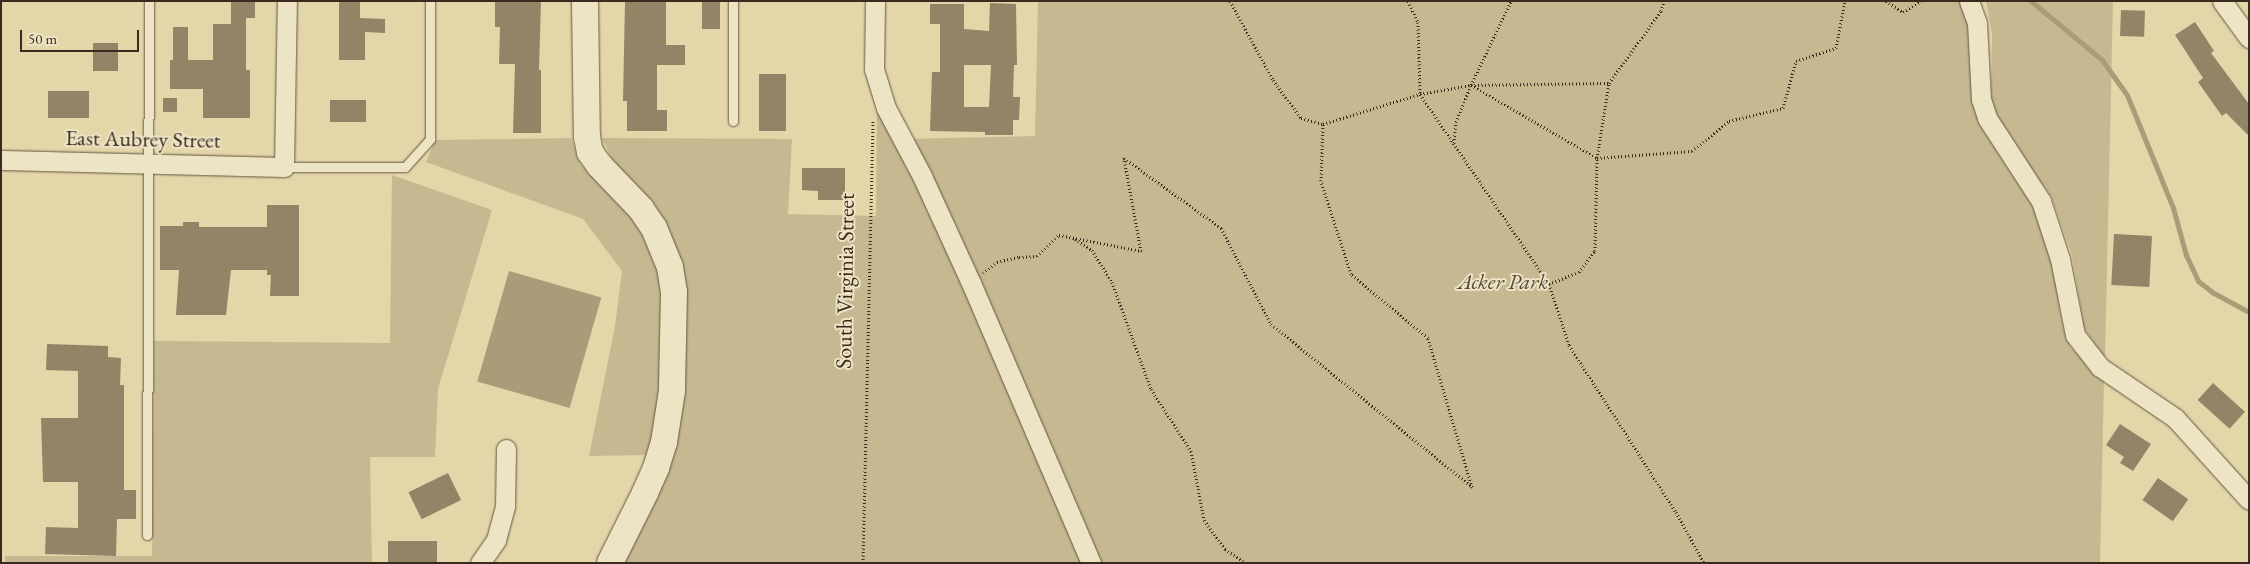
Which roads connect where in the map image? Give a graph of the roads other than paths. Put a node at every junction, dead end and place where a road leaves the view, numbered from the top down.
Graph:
1 (149, 1) edge
2 (287, 1) edge
3 (430, 1) edge
4 (585, 1) edge
5 (733, 1) edge
6 (874, 1) edge
7 (1969, 1) edge
8 (2222, 1) edge
9 (2249, 38) edge
10 (733, 121) dead end
11 (1, 160) edge
12 (147, 163) junction
13 (284, 166) junction
14 (506, 449) dead end
15 (2249, 500) edge
16 (147, 535) dead end
17 (480, 563) edge
18 (610, 563) edge
19 (1091, 563) edge

1 - 12 lane
2 - 13 street
3 - 13 lane
4 - 18 street
5 - 10 lane
6 - 19 street
7 - 15 street
8 - 9 street
11 - 12 street, East Aubrey Street
12 - 13 street, East Aubrey Street
12 - 16 lane
14 - 17 street

